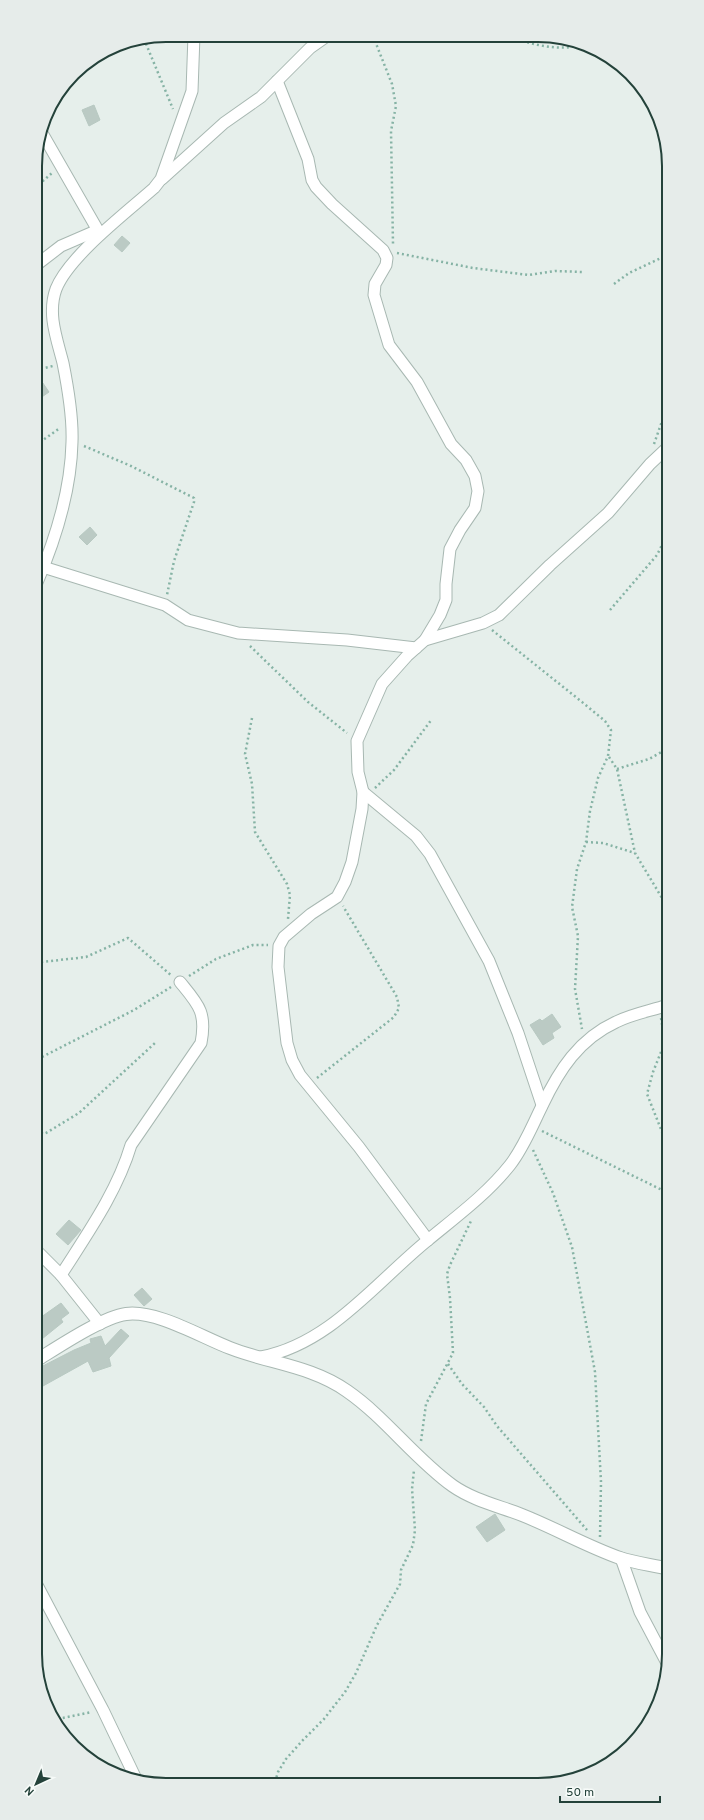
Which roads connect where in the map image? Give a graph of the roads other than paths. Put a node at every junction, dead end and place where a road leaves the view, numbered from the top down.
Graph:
1 (194, 42) edge
2 (318, 42) edge
3 (277, 81) junction
4 (45, 139) edge
5 (161, 179) junction
6 (99, 232) junction
7 (42, 261) edge
8 (662, 453) edge
9 (44, 567) junction
10 (42, 572) edge
11 (425, 640) junction
12 (416, 648) junction
13 (365, 793) junction
14 (180, 982) road end
15 (662, 1007) edge
16 (542, 1105) junction
17 (428, 1240) junction
18 (42, 1256) edge
19 (61, 1275) junction
20 (100, 1324) junction
21 (42, 1357) edge
22 (261, 1357) junction
23 (621, 1558) junction
24 (662, 1567) edge
25 (42, 1594) edge
26 (662, 1654) edge
27 (133, 1773) edge

1 - 5 street
2 - 3 street
3 - 5 street
3 - 11 street
4 - 6 street
5 - 6 street
6 - 7 street
6 - 9 street
8 - 11 street
9 - 10 street
9 - 12 street
11 - 12 street
12 - 13 street
13 - 16 street
13 - 17 street
14 - 19 street
15 - 16 street
16 - 17 street
17 - 22 street
18 - 19 street
19 - 20 street
20 - 21 street
20 - 22 street
22 - 23 street
23 - 24 street
23 - 26 street
25 - 27 street

